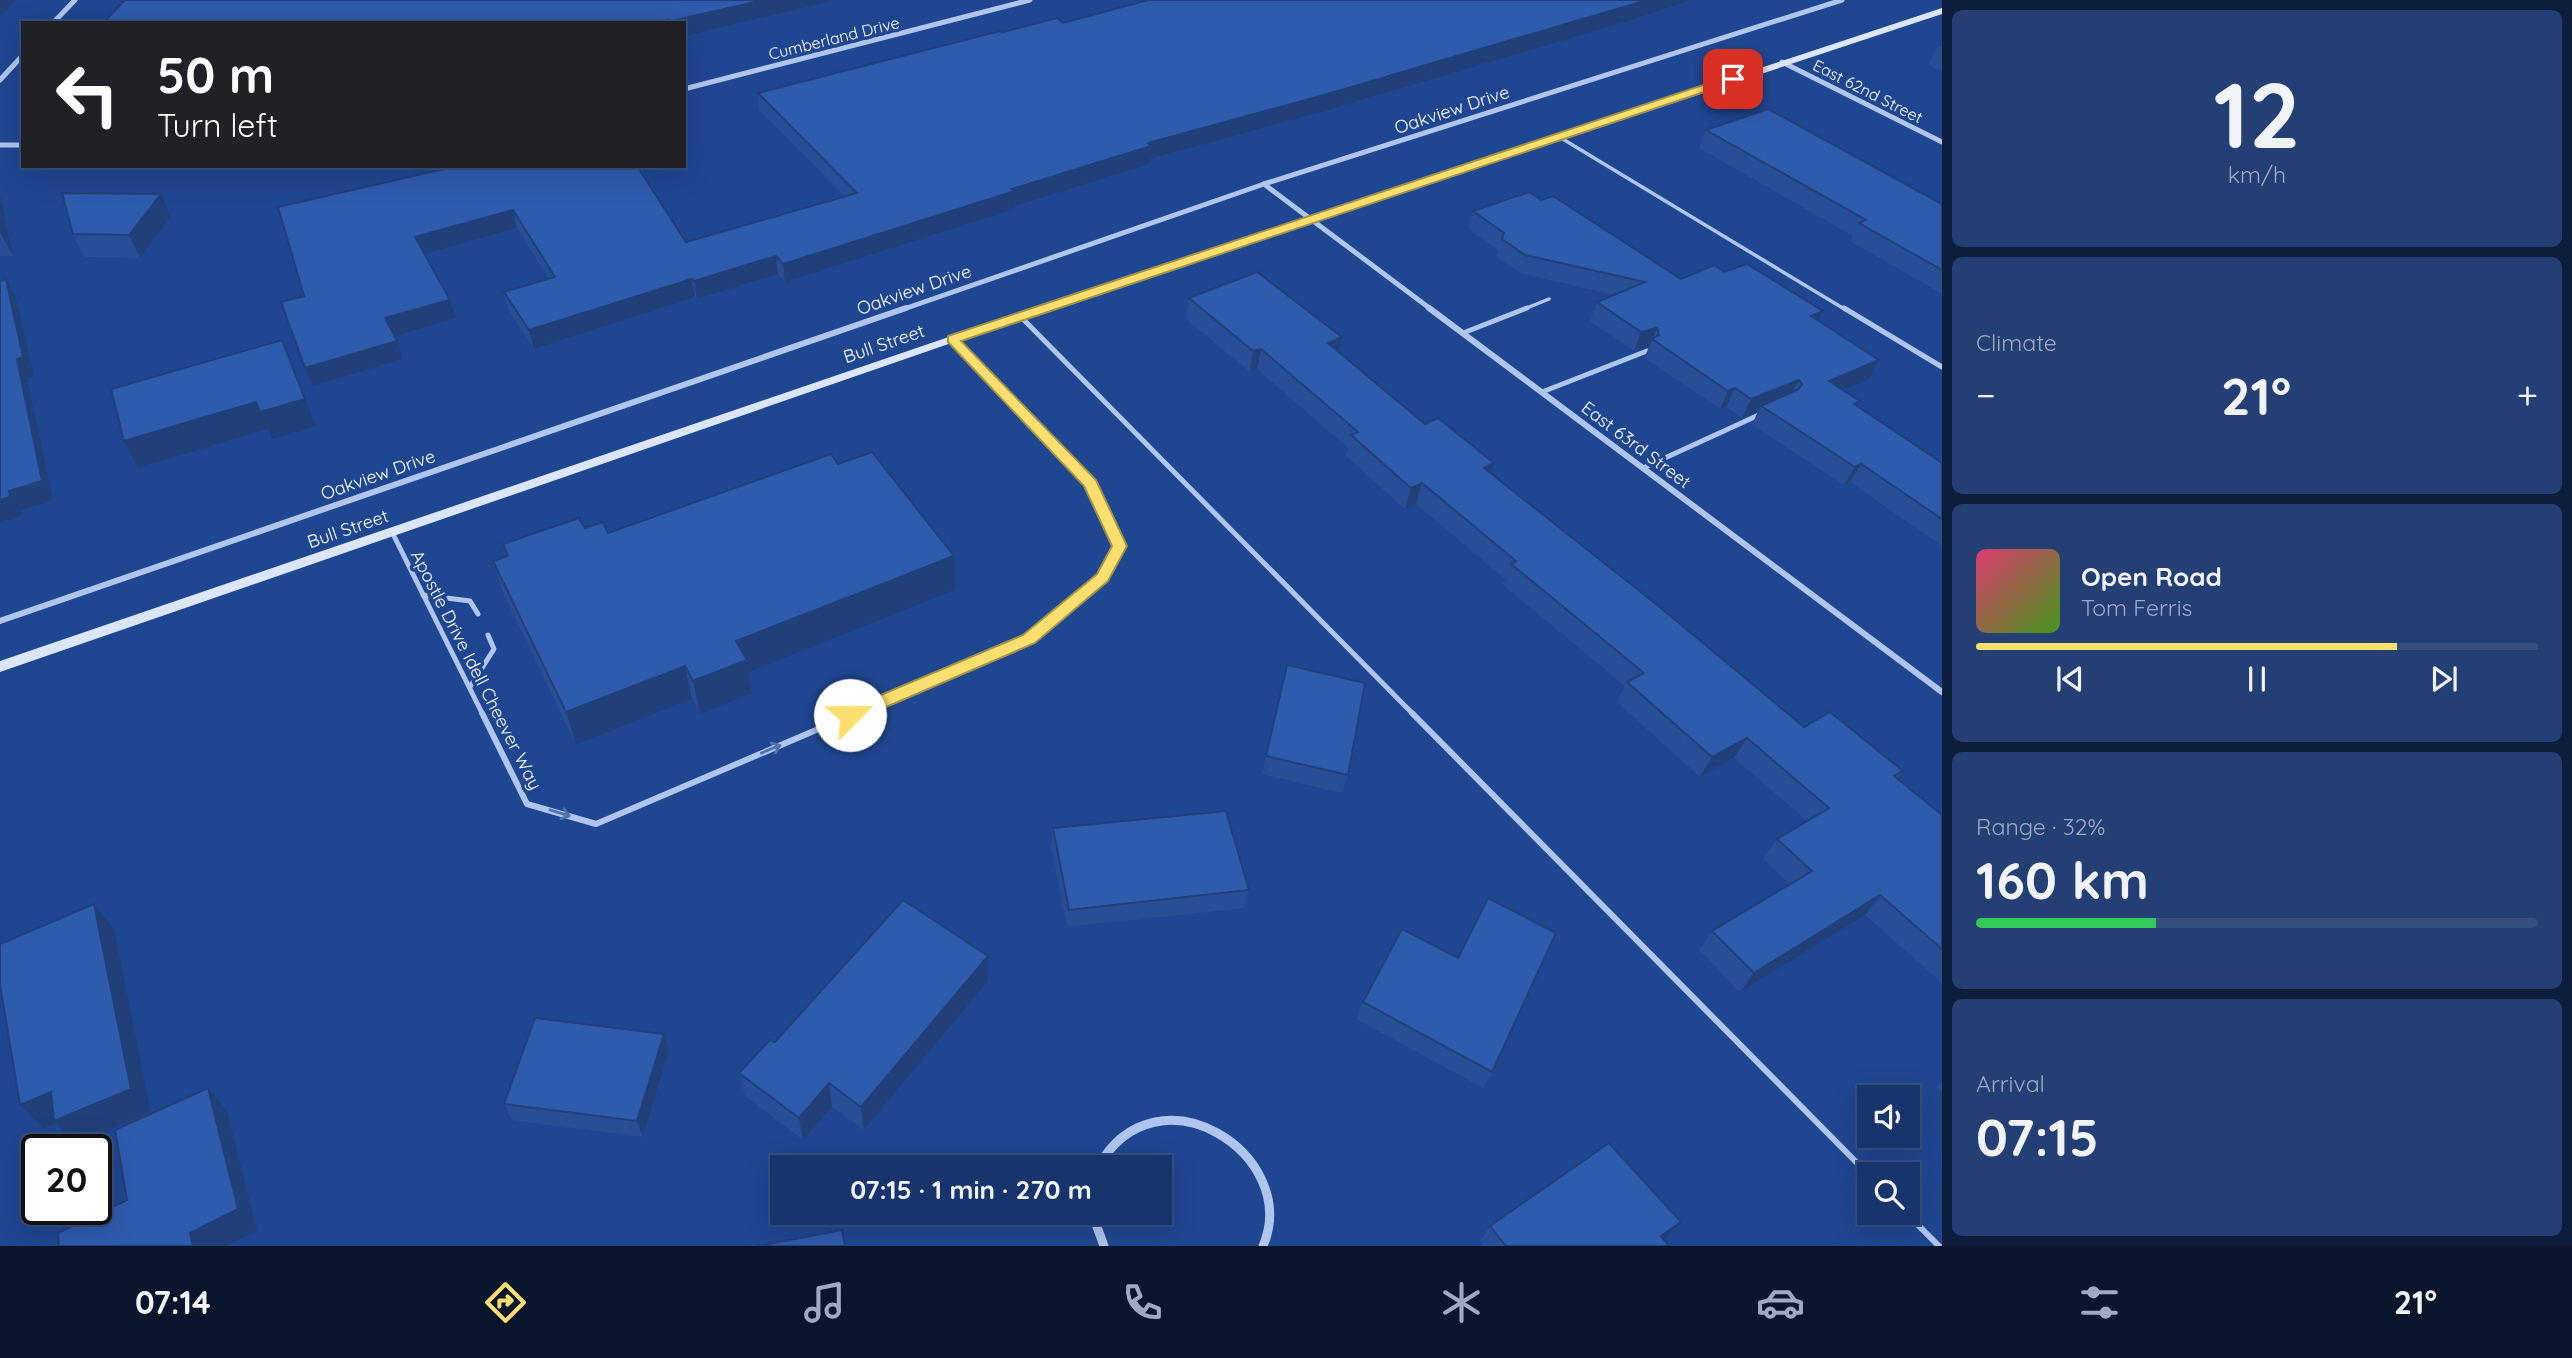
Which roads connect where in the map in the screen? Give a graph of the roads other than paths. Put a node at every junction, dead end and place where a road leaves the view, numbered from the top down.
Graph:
1 (75, 0) edge
2 (1030, 0) edge
3 (1842, 0) edge
4 (1942, 11) edge
5 (55, 21) edge
6 (21, 57) edge
7 (1782, 62) junction
8 (0, 80) edge
9 (686, 88) edge
10 (1561, 138) junction
11 (1942, 142) edge
12 (0, 145) edge
13 (21, 145) edge
14 (1264, 184) junction
15 (1313, 220) junction
16 (1549, 299) dead end
17 (1020, 316) junction
18 (1463, 333) junction
19 (952, 339) junction
20 (1647, 351) edge
21 (1942, 367) edge
22 (1542, 392) junction
23 (1763, 414) edge
24 (1643, 468) junction
25 (392, 532) junction
26 (423, 595) junction
27 (478, 614) dead end
28 (0, 621) edge
29 (488, 635) dead end
30 (0, 667) edge
31 (470, 688) junction
32 (1942, 692) edge
33 (1104, 1155) edge
34 (1857, 1163) edge
35 (1096, 1225) edge
36 (1918, 1225) edge
37 (1104, 1246) edge
38 (1263, 1246) edge
39 (1939, 1246) edge

1 - 5 street
2 - 9 street, Cumberland Drive
3 - 14 street, Oakview Drive
4 - 7 street, Bull Street
6 - 8 street
7 - 10 street, Bull Street
7 - 11 street, East 62nd Street
10 - 15 street, Bull Street
10 - 21 lane
12 - 13 street
14 - 15 street, East 63rd Street
14 - 28 street, Oakview Drive
15 - 17 street, Bull Street
15 - 18 street, East 63rd Street
16 - 18 lane
17 - 19 street, Bull Street
17 - 34 lane
18 - 22 street, East 63rd Street
19 - 25 street, Bull Street
31 -> 19 lane, Apostle Drive Idell Cheever Way
20 - 22 lane
22 - 24 street, East 63rd Street
23 - 24 lane
24 - 32 street, East 63rd Street
25 - 26 lane, Apostle Drive Idell Cheever Way
25 - 30 street, Bull Street
26 - 27 lane
26 - 31 lane, Apostle Drive Idell Cheever Way
29 - 31 lane
33 - 38 street
35 - 37 street
36 - 39 lane

